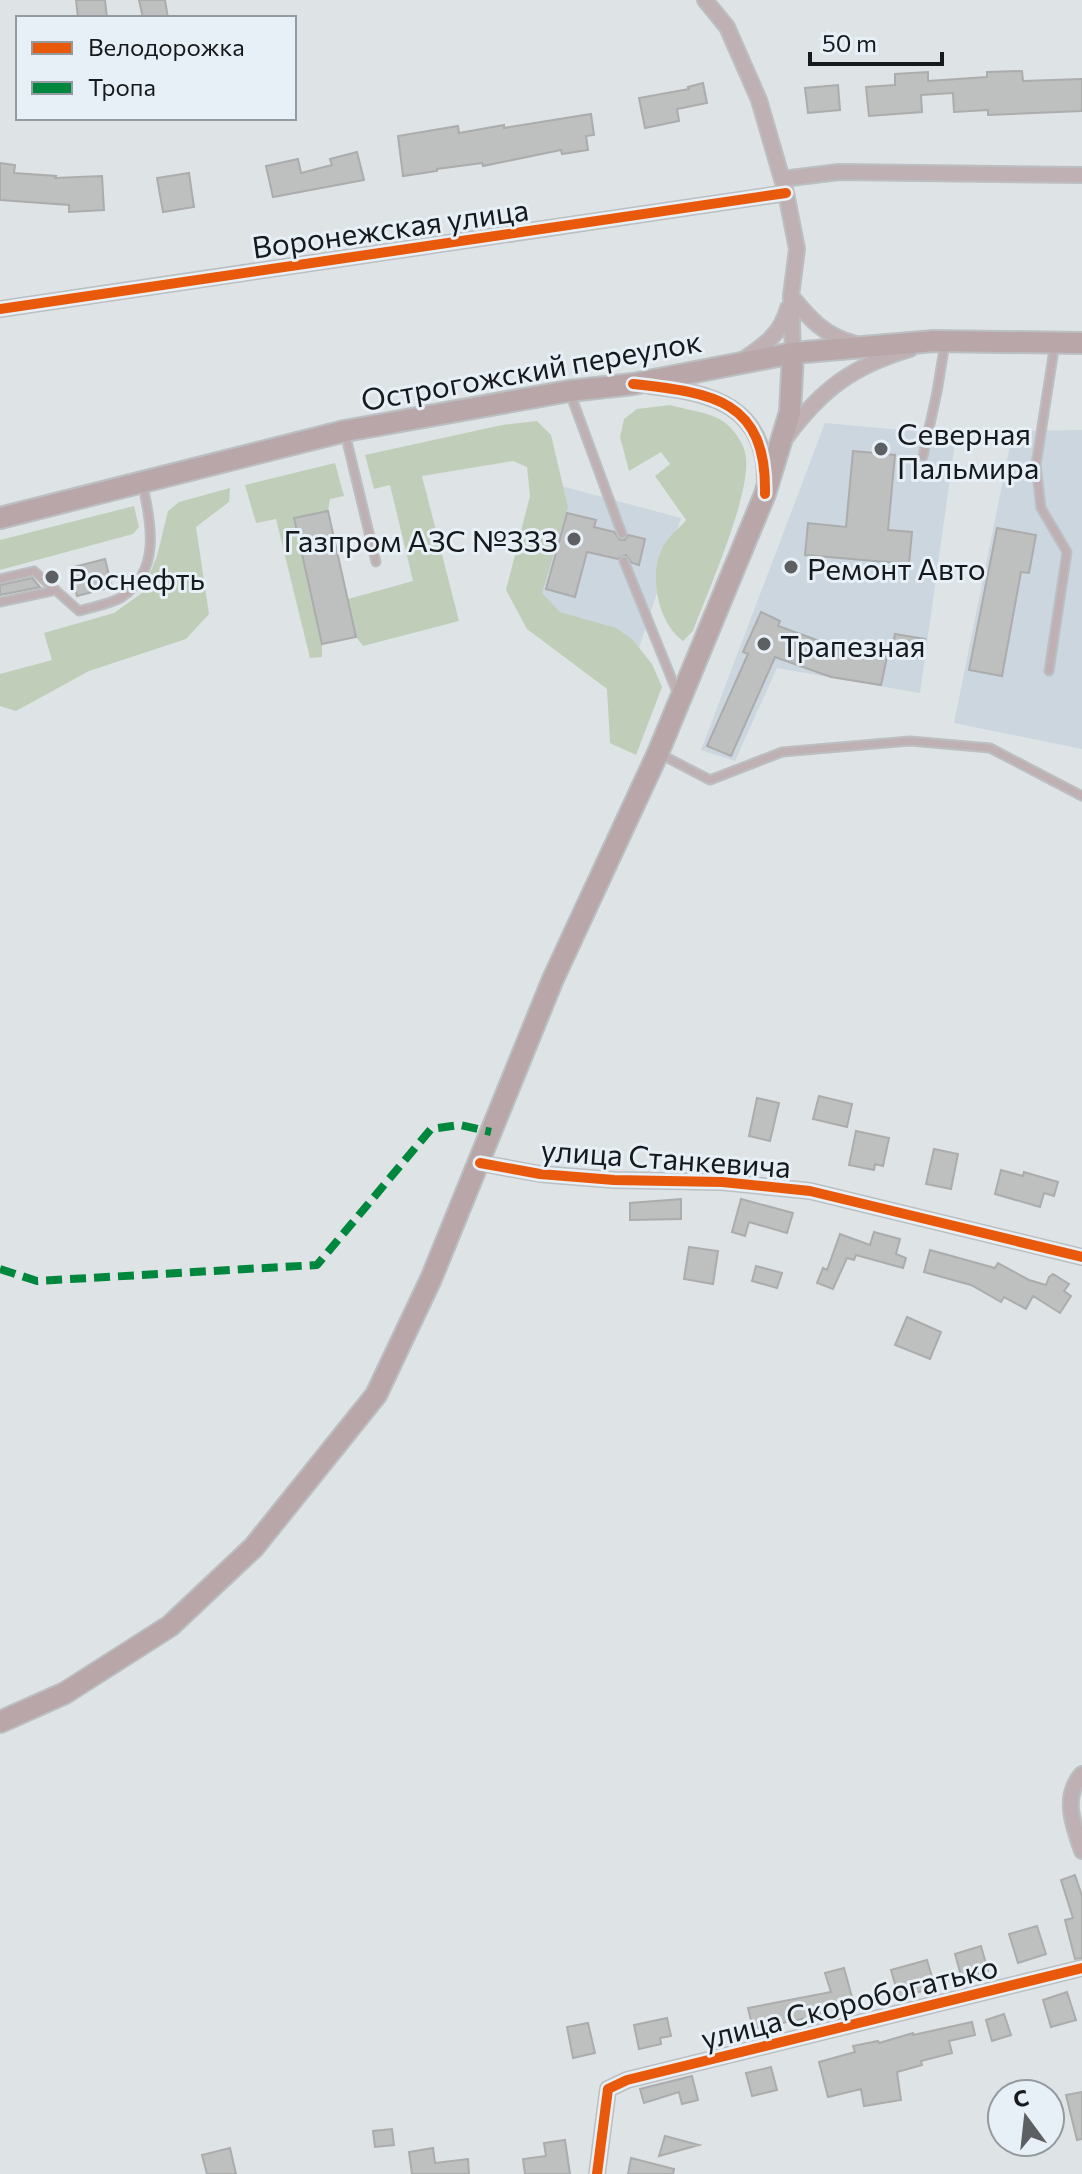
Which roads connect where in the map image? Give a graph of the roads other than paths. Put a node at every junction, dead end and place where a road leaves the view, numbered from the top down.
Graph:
1 (705, 0) edge
2 (1082, 175) edge
3 (784, 186) junction
4 (791, 296) junction
5 (0, 309) edge
6 (940, 341) junction
7 (1056, 341) junction
8 (1082, 343) edge
9 (869, 346) junction
10 (793, 353) junction
11 (738, 364) junction
12 (633, 384) junction
13 (569, 391) junction
14 (345, 431) junction
15 (780, 446) junction
16 (923, 456) dead end
17 (142, 482) junction
18 (765, 494) junction
19 (0, 518) edge
20 (622, 534) dead end
21 (624, 561) dead end
22 (376, 562) dead end
23 (0, 579) edge
24 (56, 590) junction
25 (0, 602) edge
26 (1049, 671) dead end
27 (681, 700) junction
28 (658, 753) junction
29 (1082, 796) edge
30 (480, 1163) junction
31 (1082, 1257) edge
32 (0, 1722) edge
33 (1082, 1774) edge
34 (1082, 1851) edge
35 (1082, 1968) edge
36 (597, 2174) edge

1 - 3 street
2 - 3 street, Воронежская улица
3 - 4 street
3 - 5 street, Воронежская улица
4 - 9 street
4 - 10 street
4 - 11 street
6 - 7 main road, Острогожский переулок
6 - 9 main road, Острогожский переулок
6 - 15 street
6 - 16 lane
7 - 8 main road, Острогожский переулок
7 - 26 lane
9 - 10 main road, Острогожский переулок
10 - 11 main road, Острогожский переулок
10 - 15 main road
11 - 12 main road, Острогожский переулок
12 - 13 main road, Острогожский переулок
12 - 18 street
13 - 14 main road, Острогожский переулок
13 - 20 lane
14 - 17 main road, Острогожский переулок
14 - 22 lane
15 - 18 main road
17 - 19 main road, Острогожский переулок
17 - 24 lane
18 - 27 main road
21 - 27 lane
23 - 24 lane
24 - 25 lane
27 - 28 main road
28 - 29 lane
28 - 30 main road
30 - 31 street, улица Станкевича
30 - 32 main road
33 - 34 street
35 - 36 street, улица Скоробогатько

